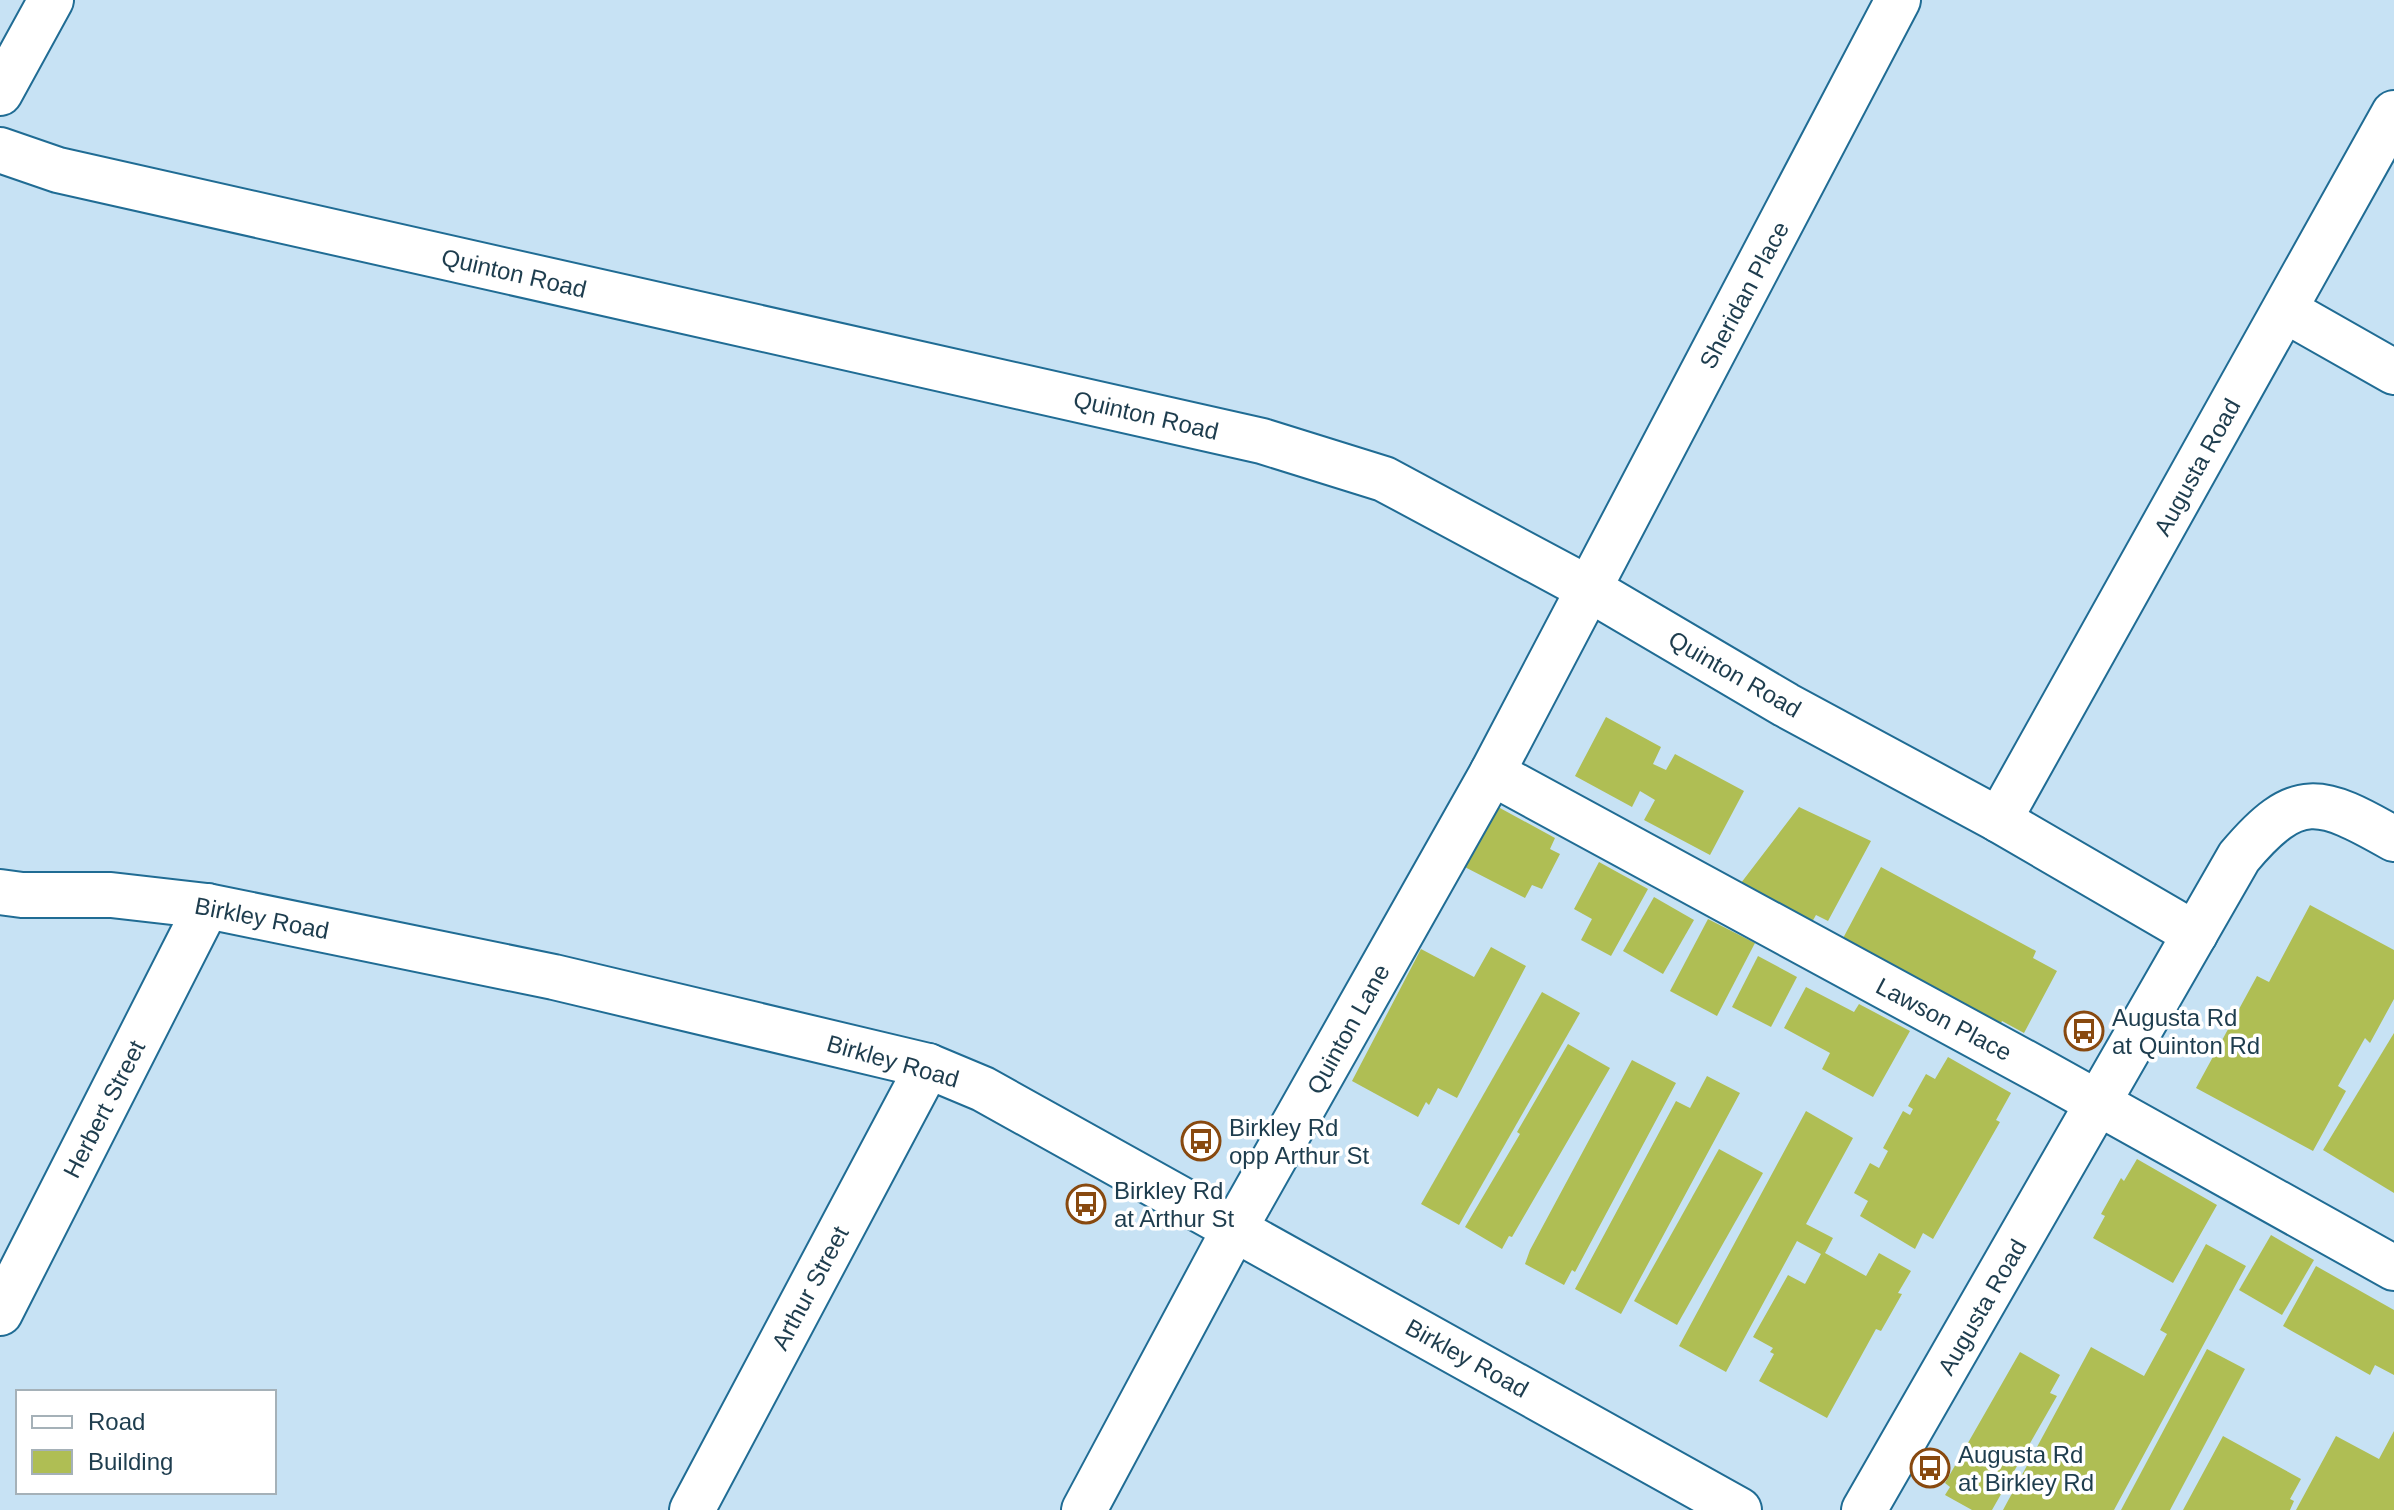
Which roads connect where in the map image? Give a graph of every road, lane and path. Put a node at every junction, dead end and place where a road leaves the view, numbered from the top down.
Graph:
1 (51, 0) edge
2 (1898, 0) edge
3 (0, 93) edge
4 (2394, 113) edge
5 (0, 150) edge
6 (2285, 310) junction
7 (2394, 372) edge
8 (1589, 589) junction
9 (1492, 773) junction
10 (1999, 820) junction
11 (2394, 839) edge
12 (0, 892) edge
13 (207, 906) junction
14 (2195, 934) junction
15 (928, 1066) junction
16 (2099, 1103) junction
17 (1235, 1228) junction
18 (2394, 1268) edge
19 (0, 1313) edge
20 (692, 1510) edge
21 (1084, 1510) edge
22 (1739, 1510) edge
23 (1864, 1510) edge

1 - 3 street
2 - 8 street, Sheridan Place
4 - 6 street, Augusta Road
5 - 8 street, Quinton Road
6 - 7 street
6 - 10 street, Augusta Road
8 - 9 street, Quinton Lane
8 - 10 street, Quinton Road
9 - 16 street, Lawson Place
9 - 17 street, Quinton Lane
10 - 14 street, Quinton Road
11 - 14 street
12 - 13 street, Birkley Road
13 - 15 street, Birkley Road
13 - 19 street, Herbert Street
14 - 16 street
15 - 17 street, Birkley Road
15 - 20 street, Arthur Street
16 - 18 street, Lawson Place
16 - 23 street, Augusta Road
17 - 21 street, Quinton Lane
17 - 22 street, Birkley Road

